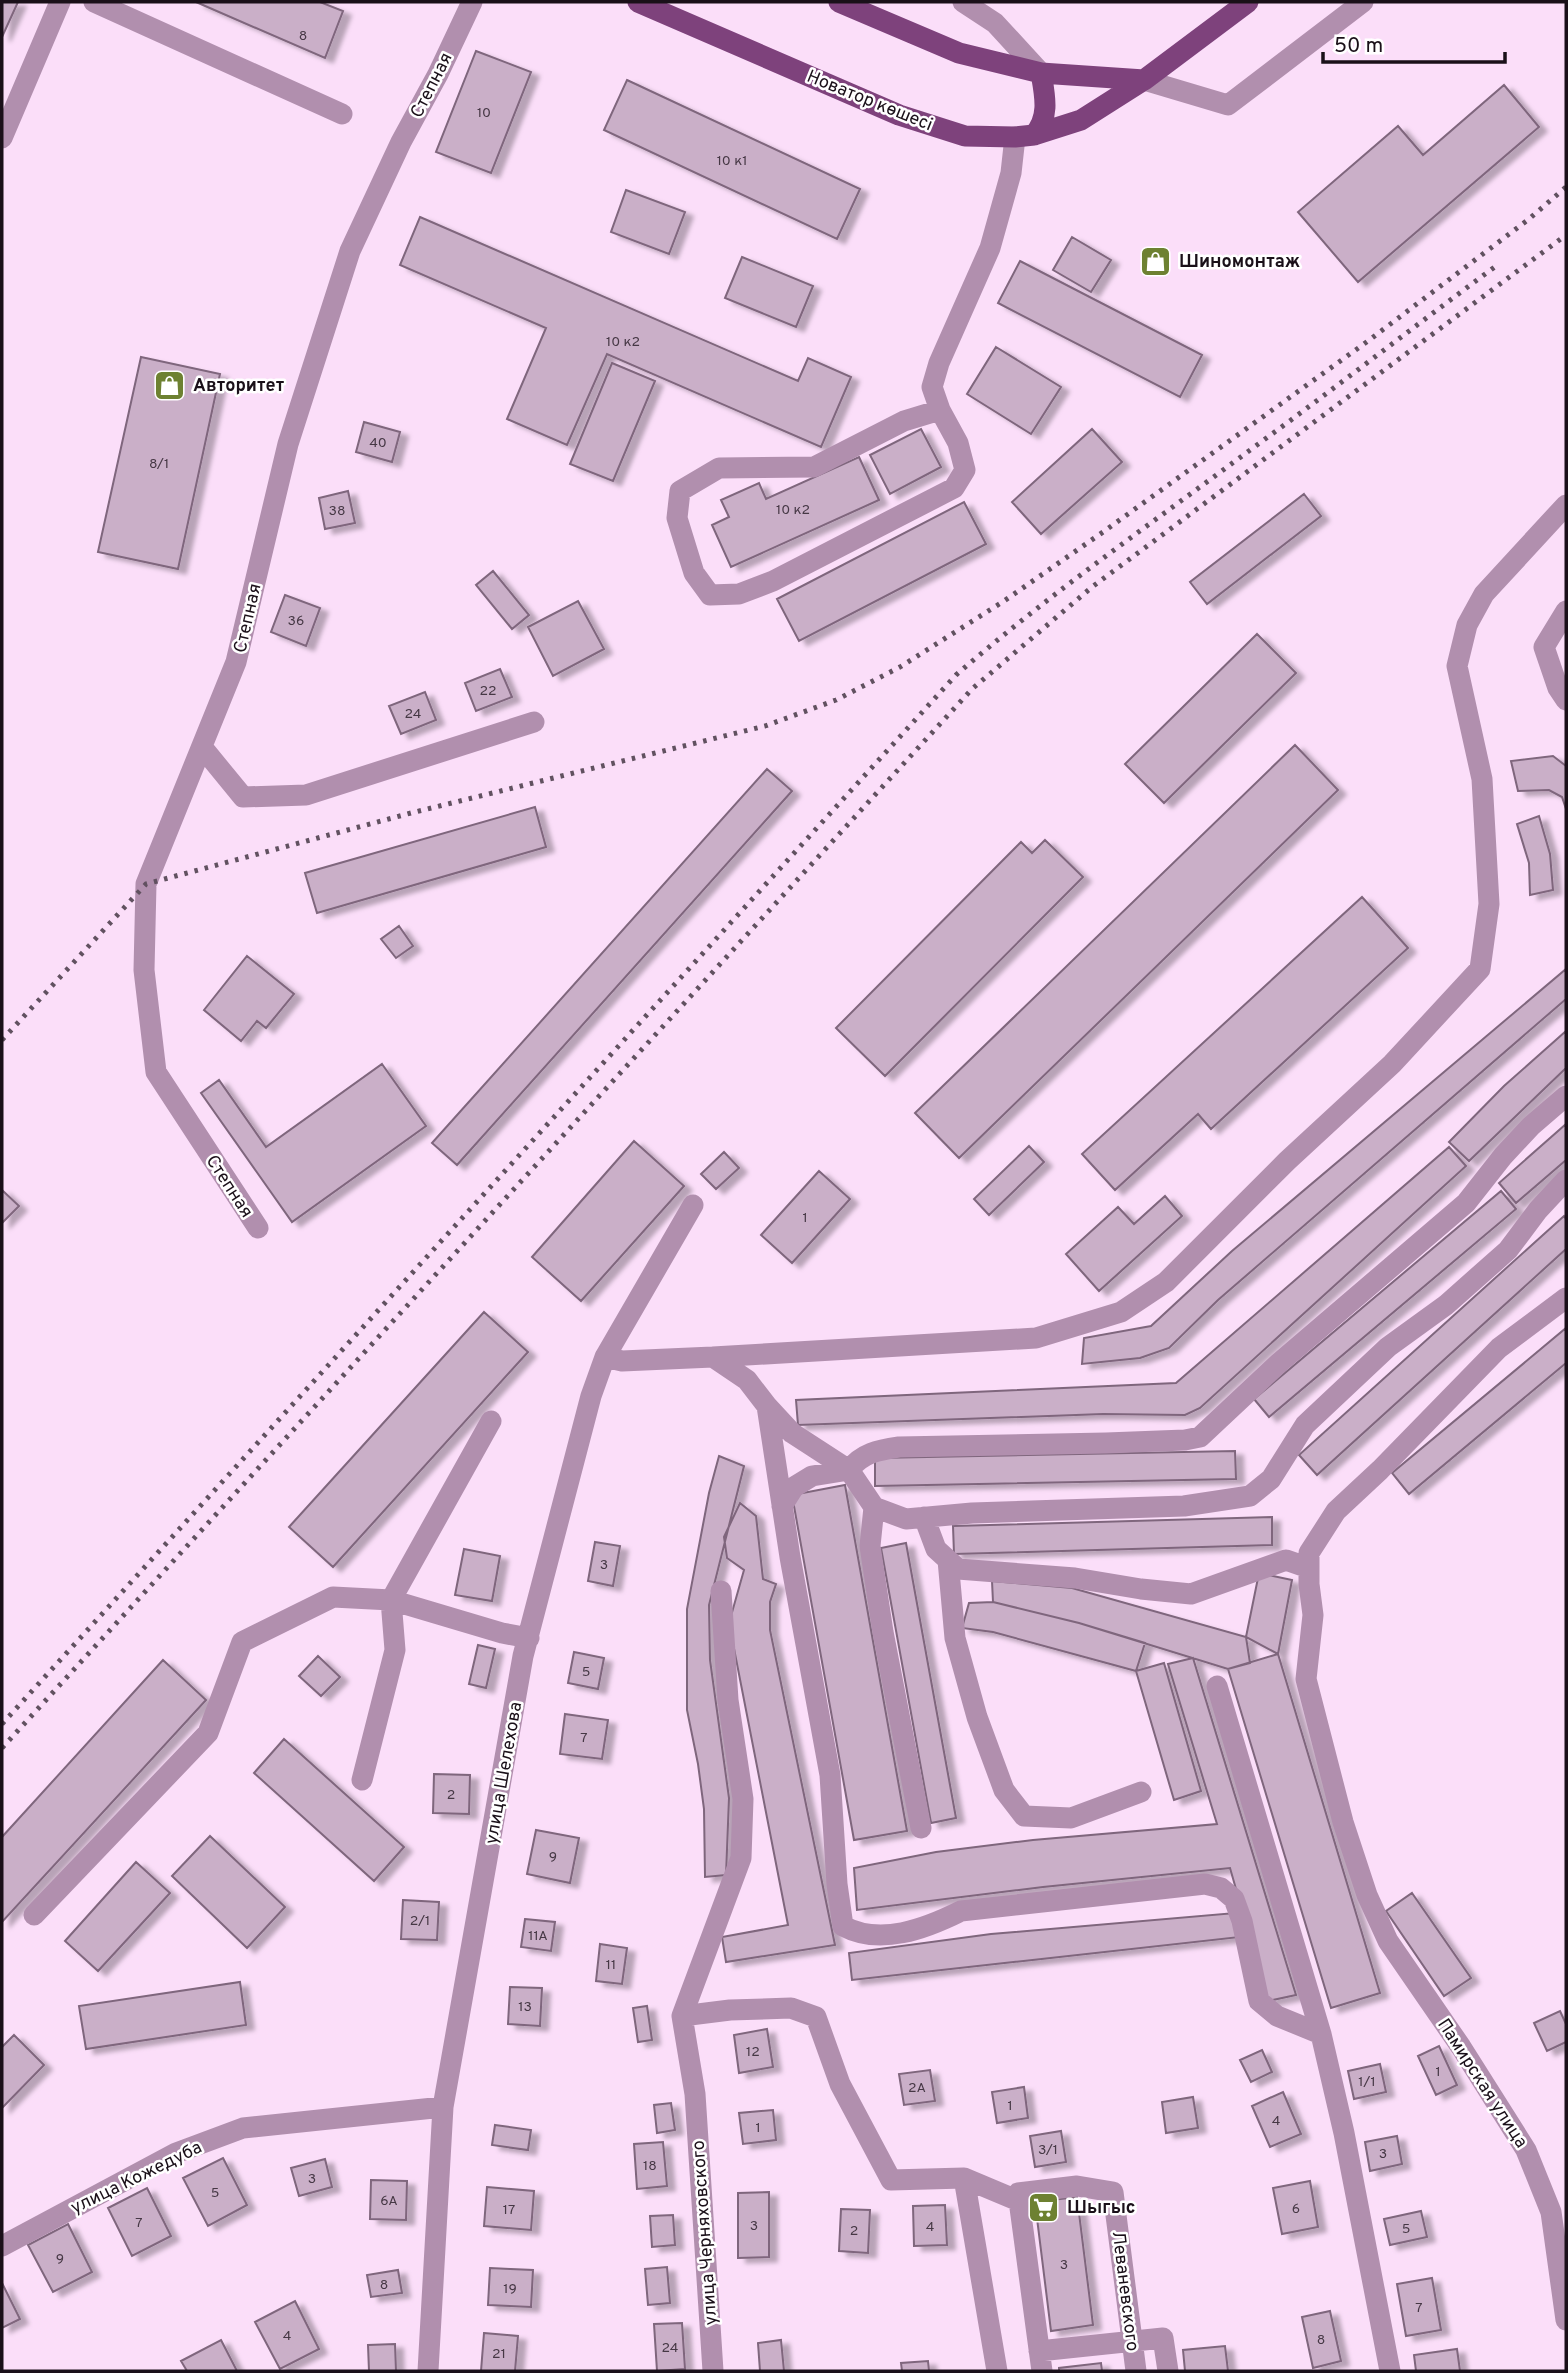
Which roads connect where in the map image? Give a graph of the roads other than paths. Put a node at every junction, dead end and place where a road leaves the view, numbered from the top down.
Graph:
1 (60, 2) edge
2 (94, 2) edge
3 (472, 2) edge
4 (638, 2) edge
5 (839, 2) edge
6 (963, 2) edge
7 (1248, 2) edge
8 (1363, 2) edge
9 (1041, 73) junction
10 (1144, 80) junction
11 (342, 114) dead end
12 (1024, 136) junction
13 (2, 138) edge
14 (940, 410) junction
15 (1566, 505) edge
16 (1566, 611) edge
17 (1566, 700) edge
18 (534, 722) dead end
19 (202, 747) junction
20 (1566, 1097) edge
21 (1566, 1180) edge
22 (693, 1205) dead end
23 (258, 1228) dead end
24 (1566, 1297) edge
25 (605, 1357) junction
26 (713, 1357) junction
27 (767, 1406) junction
28 (491, 1421) dead end
29 (849, 1470) junction
30 (782, 1506) junction
31 (874, 1507) junction
32 (924, 1517) junction
33 (948, 1560) junction
34 (1309, 1568) junction
35 (721, 1591) dead end
36 (391, 1600) junction
37 (528, 1638) junction
38 (1217, 1686) dead end
39 (362, 1780) dead end
40 (1141, 1792) dead end
41 (921, 1828) dead end
42 (34, 1915) dead end
43 (682, 2016) junction
44 (1321, 2034) junction
45 (443, 2107) junction
46 (964, 2178) junction
47 (1019, 2201) junction
48 (2, 2246) edge
49 (1566, 2320) edge
50 (1132, 2341) junction
51 (1040, 2361) edge
52 (428, 2371) edge
53 (713, 2371) edge
54 (997, 2371) edge
55 (1136, 2371) edge
56 (1168, 2371) edge
57 (1390, 2371) edge

1 - 13 street
2 - 11 street
3 - 19 street, Степная
4 - 12 main road, Новатор көшесі
5 - 9 main road
6 - 9 street
7 - 10 main road, Новатор көшесі
8 - 10 street
9 - 10 main road
9 - 12 main road
10 - 12 main road, Новатор көшесі
12 - 14 street
14 - 14 street
15 - 26 street
16 - 17 street
18 - 19 street
19 - 23 street, Степная
20 - 29 street
21 - 32 street
22 - 25 street, улица Шелехова
24 - 34 street
25 - 26 street
25 - 37 street, улица Шелехова
26 - 27 street
27 - 29 street
27 - 30 street
28 - 36 street
29 - 30 street
29 - 31 street
30 - 44 street
31 - 32 street
31 - 41 street
32 - 33 street
33 - 34 street
33 - 40 street
34 - 49 street, Памирская улица
35 - 43 street
36 - 37 street
36 - 39 street
36 - 42 street
37 - 45 street, улица Шелехова
38 - 44 street
43 - 46 street
43 - 53 street, улица Черняховского
44 - 57 street
45 - 48 street, улица Кожедуба
45 - 52 street, улица Шелехова
46 - 47 street
46 - 54 street
47 - 50 street, Леваневского
47 - 51 street
50 - 51 street
50 - 55 street, Леваневского
50 - 56 street

